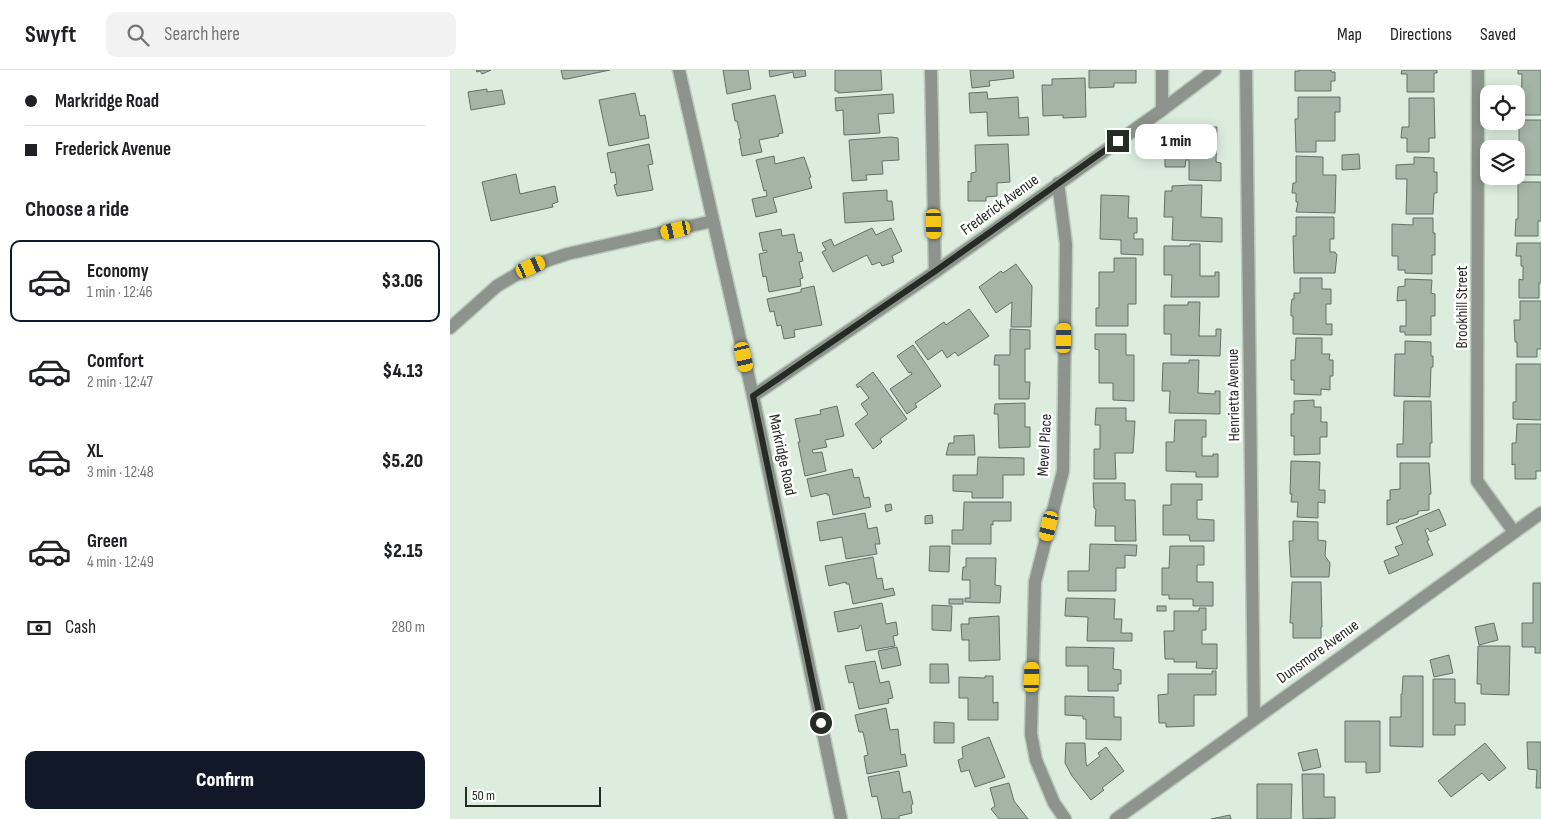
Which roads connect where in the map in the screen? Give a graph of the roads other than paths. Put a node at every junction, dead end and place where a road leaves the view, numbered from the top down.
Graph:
1 (679, 70) edge
2 (930, 70) edge
3 (1162, 70) edge
4 (1215, 70) edge
5 (1246, 70) edge
6 (1478, 70) edge
7 (1162, 110) junction
8 (1058, 183) junction
9 (713, 221) junction
10 (934, 272) junction
11 (450, 328) edge
12 (753, 396) junction
13 (1541, 513) edge
14 (1514, 532) junction
15 (1254, 719) junction
16 (841, 819) edge
17 (1065, 819) edge
18 (1116, 819) edge

1 - 9 street, Markridge Road
2 - 10 street
3 - 7 street
4 - 7 street, Frederick Avenue
5 - 15 street, Henrietta Avenue
6 - 14 street, Brookhill Street
7 - 8 street, Frederick Avenue
8 - 10 street, Frederick Avenue
8 - 17 street, Mevel Place
9 - 11 street
9 - 12 street, Markridge Road
10 - 12 street, Frederick Avenue
12 - 16 street, Markridge Road
13 - 14 street, Dunsmore Avenue
14 - 15 street, Dunsmore Avenue
15 - 18 street, Dunsmore Avenue

